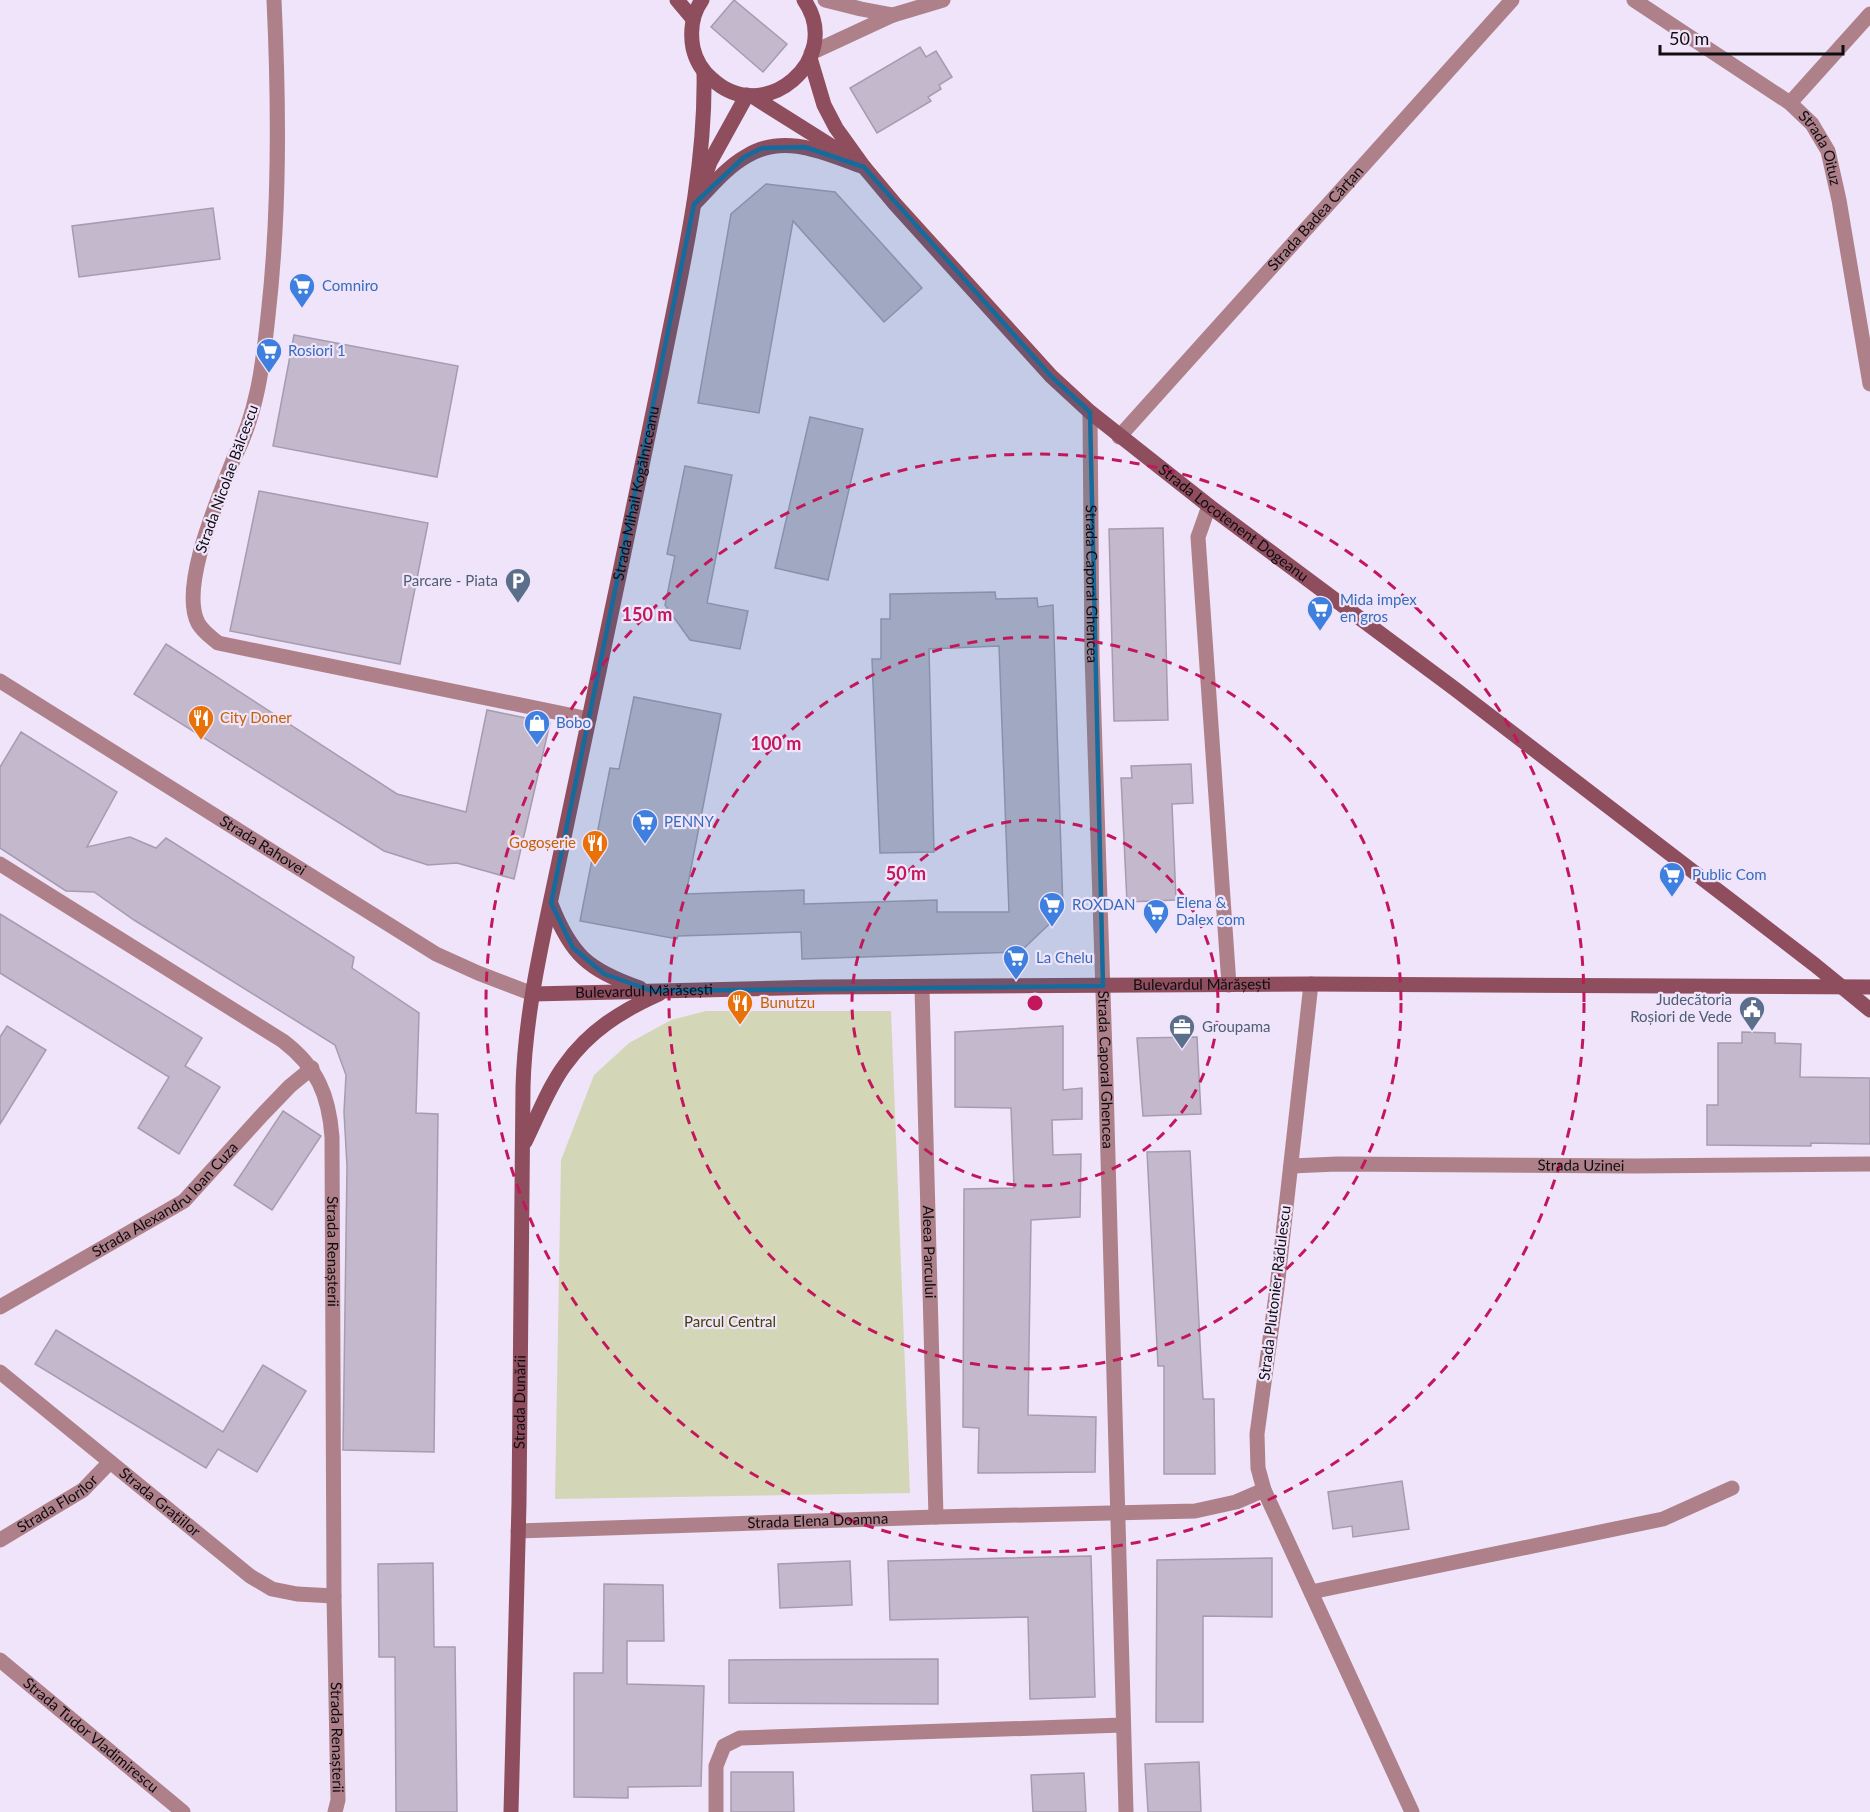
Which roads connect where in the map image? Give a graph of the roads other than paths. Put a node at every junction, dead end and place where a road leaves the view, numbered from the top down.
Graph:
1 (274, 0) edge
2 (677, 0) edge
3 (702, 0) edge
4 (804, 0) edge
5 (825, 0) edge
6 (943, 0) edge
7 (1512, 0) edge
8 (1634, 0) edge
9 (1870, 14) edge
10 (894, 15) junction
11 (693, 19) junction
12 (811, 56) junction
13 (704, 72) junction
14 (750, 96) junction
15 (1790, 103) junction
16 (864, 167) junction
17 (694, 204) junction
18 (1870, 384) edge
19 (1090, 412) junction
20 (1119, 437) junction
21 (1209, 506) junction
22 (0, 681) edge
23 (589, 718) junction
24 (0, 864) edge
25 (551, 903) junction
26 (1311, 984) junction
27 (1229, 985) junction
28 (1103, 986) junction
29 (1844, 987) junction
30 (1870, 987) edge
31 (922, 988) junction
32 (657, 991) junction
33 (533, 994) junction
34 (1870, 1010) edge
35 (312, 1068) junction
36 (522, 1148) junction
37 (1870, 1164) edge
38 (1291, 1166) junction
39 (0, 1307) edge
40 (0, 1372) edge
41 (110, 1462) junction
42 (1732, 1488) dead end
43 (1264, 1490) junction
44 (1117, 1513) junction
45 (936, 1516) junction
46 (518, 1531) junction
47 (0, 1540) edge
48 (1311, 1592) junction
49 (334, 1596) junction
50 (0, 1660) edge
51 (1123, 1725) junction
52 (183, 1812) edge
53 (335, 1812) edge
54 (511, 1812) edge
55 (716, 1812) edge
56 (1126, 1812) edge
57 (1412, 1812) edge

1 - 23 street, Strada Nicolae Bălcescu
2 - 11 main road
3 - 11 main road
4 - 12 main road
5 - 10 street
6 - 10 street
7 - 20 street, Strada Badea Cârțan
8 - 15 street, Strada Oituz
9 - 15 street
10 - 12 street
11 - 13 main road
12 - 14 main road
12 - 16 main road, Strada Locotenent Dogeanu
13 - 14 main road, Strada Locotenent Dogeanu
13 - 17 main road, Strada Mihail Kogălniceanu
14 - 16 main road, Strada Locotenent Dogeanu
14 - 17 main road, Strada Mihail Kogălniceanu
15 - 18 street, Strada Oituz
16 - 17 main road
16 - 19 main road, Strada Locotenent Dogeanu
17 - 23 main road, Strada Mihail Kogălniceanu
19 - 20 main road, Strada Locotenent Dogeanu
19 - 28 street, Strada Caporal Ghencea
20 - 21 main road, Strada Locotenent Dogeanu
21 - 27 street
21 - 29 main road, Strada Locotenent Dogeanu
22 - 33 street, Strada Rahovei
23 - 25 main road, Strada Mihail Kogălniceanu
24 - 35 street, Strada Renașterii
25 - 32 main road
25 - 33 main road, Strada Mihail Kogălniceanu
26 - 27 main road, Bulevardul Mărășești
26 - 29 main road, Bulevardul Mărășești
26 - 38 street, Strada Plutonier Rădulescu
27 - 28 main road, Bulevardul Mărășești
28 - 31 main road, Bulevardul Mărășești
28 - 44 street, Strada Caporal Ghencea
29 - 30 main road, Bulevardul Mărășești
29 - 34 main road, Strada Locotenent Dogeanu
31 - 32 main road, Bulevardul Mărășești
31 - 45 street, Aleea Parcului
32 - 33 main road, Bulevardul Mărășești
32 - 36 main road
33 - 36 main road, Strada Dunării
35 - 39 street, Strada Alexandru Ioan Cuza
35 - 49 street, Strada Renașterii
36 - 46 main road, Strada Dunării
37 - 38 street, Strada Uzinei
38 - 43 street, Strada Plutonier Rădulescu
40 - 41 street, Strada Grațiilor
41 - 47 street, Strada Florilor
41 - 49 street, Strada Grațiilor
42 - 48 street
43 - 44 street, Strada Elena Doamna
43 - 48 street, Strada Plutonier Rădulescu
44 - 45 street, Strada Elena Doamna
44 - 51 street
45 - 46 street, Strada Elena Doamna
46 - 54 main road, Strada Dunării
48 - 57 street, Strada Plutonier Rădulescu
49 - 53 street, Strada Renașterii
50 - 52 street, Strada Tudor Vladimirescu
51 - 55 street
51 - 56 street

